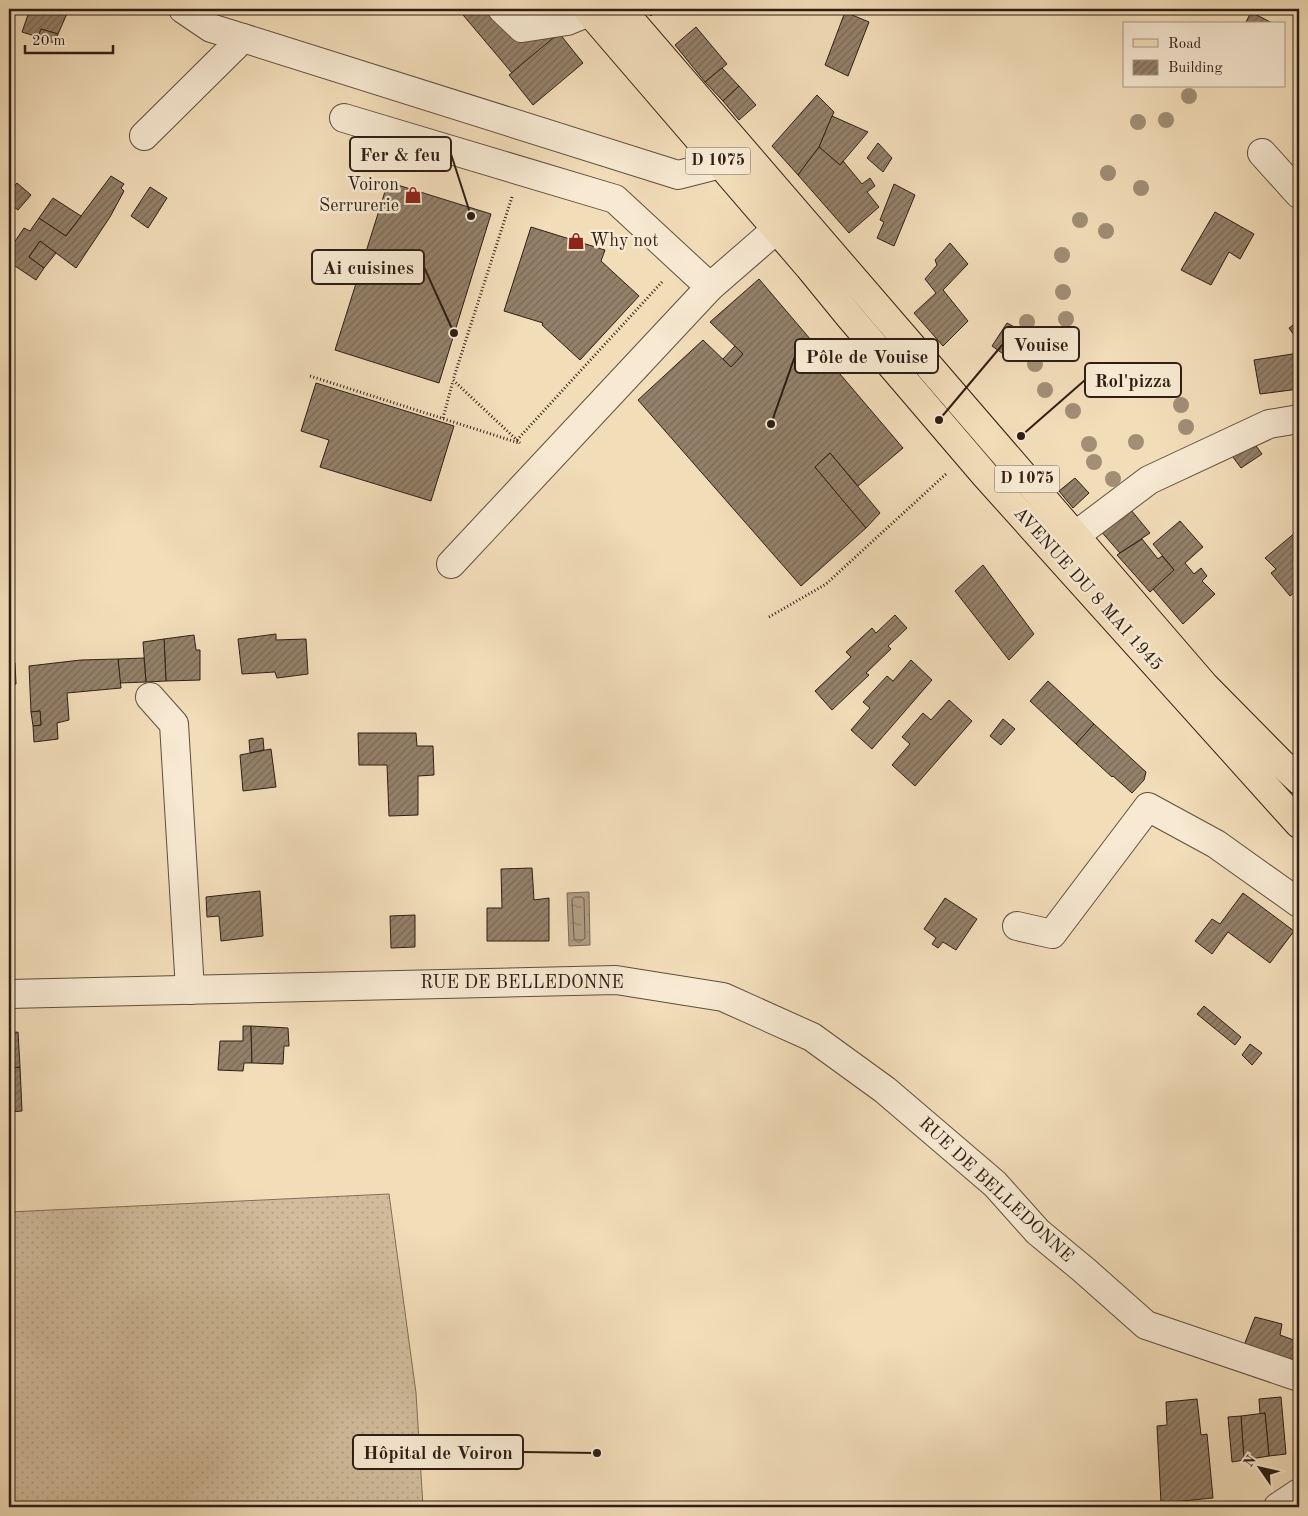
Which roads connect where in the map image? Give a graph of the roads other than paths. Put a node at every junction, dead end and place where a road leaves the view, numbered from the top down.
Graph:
1 (183, 9) edge
2 (502, 9) edge
3 (621, 9) edge
4 (588, 10) edge
5 (243, 38) junction
6 (344, 118) dead end
7 (144, 136) dead end
8 (1262, 153) dead end
9 (721, 164) junction
10 (1299, 194) edge
11 (786, 221) junction
12 (710, 288) junction
13 (1299, 419) edge
14 (1076, 535) junction
15 (1055, 553) junction
16 (451, 564) dead end
17 (150, 697) dead end
18 (1299, 780) edge
19 (1299, 824) edge
20 (1299, 903) edge
21 (1017, 926) dead end
22 (190, 990) junction
23 (9, 994) edge
24 (1299, 1377) edge
25 (1299, 1493) edge
26 (1278, 1507) edge

1 - 5 street
2 - 4 street
3 - 11 main road, AVENUE DU 8 MAI 1945 / D 1075
4 - 9 main road, AVENUE DU 8 MAI 1945 / D 1075
5 - 7 street
5 - 9 street
6 - 12 street
8 - 10 street
9 - 11 main road, AVENUE DU 8 MAI 1945 / D 1075
11 - 12 street
11 - 14 main road, AVENUE DU 8 MAI 1945 / D 1075
11 - 15 main road, AVENUE DU 8 MAI 1945 / D 1075
12 - 16 street
13 - 14 street
14 - 15 street
14 - 18 main road, AVENUE DU 8 MAI 1945 / D 1075
15 - 19 main road, AVENUE DU 8 MAI 1945 / D 1075
17 - 22 street
20 - 21 street
22 - 23 street, RUE DE BELLEDONNE
22 - 24 street, RUE DE BELLEDONNE
25 - 26 street

